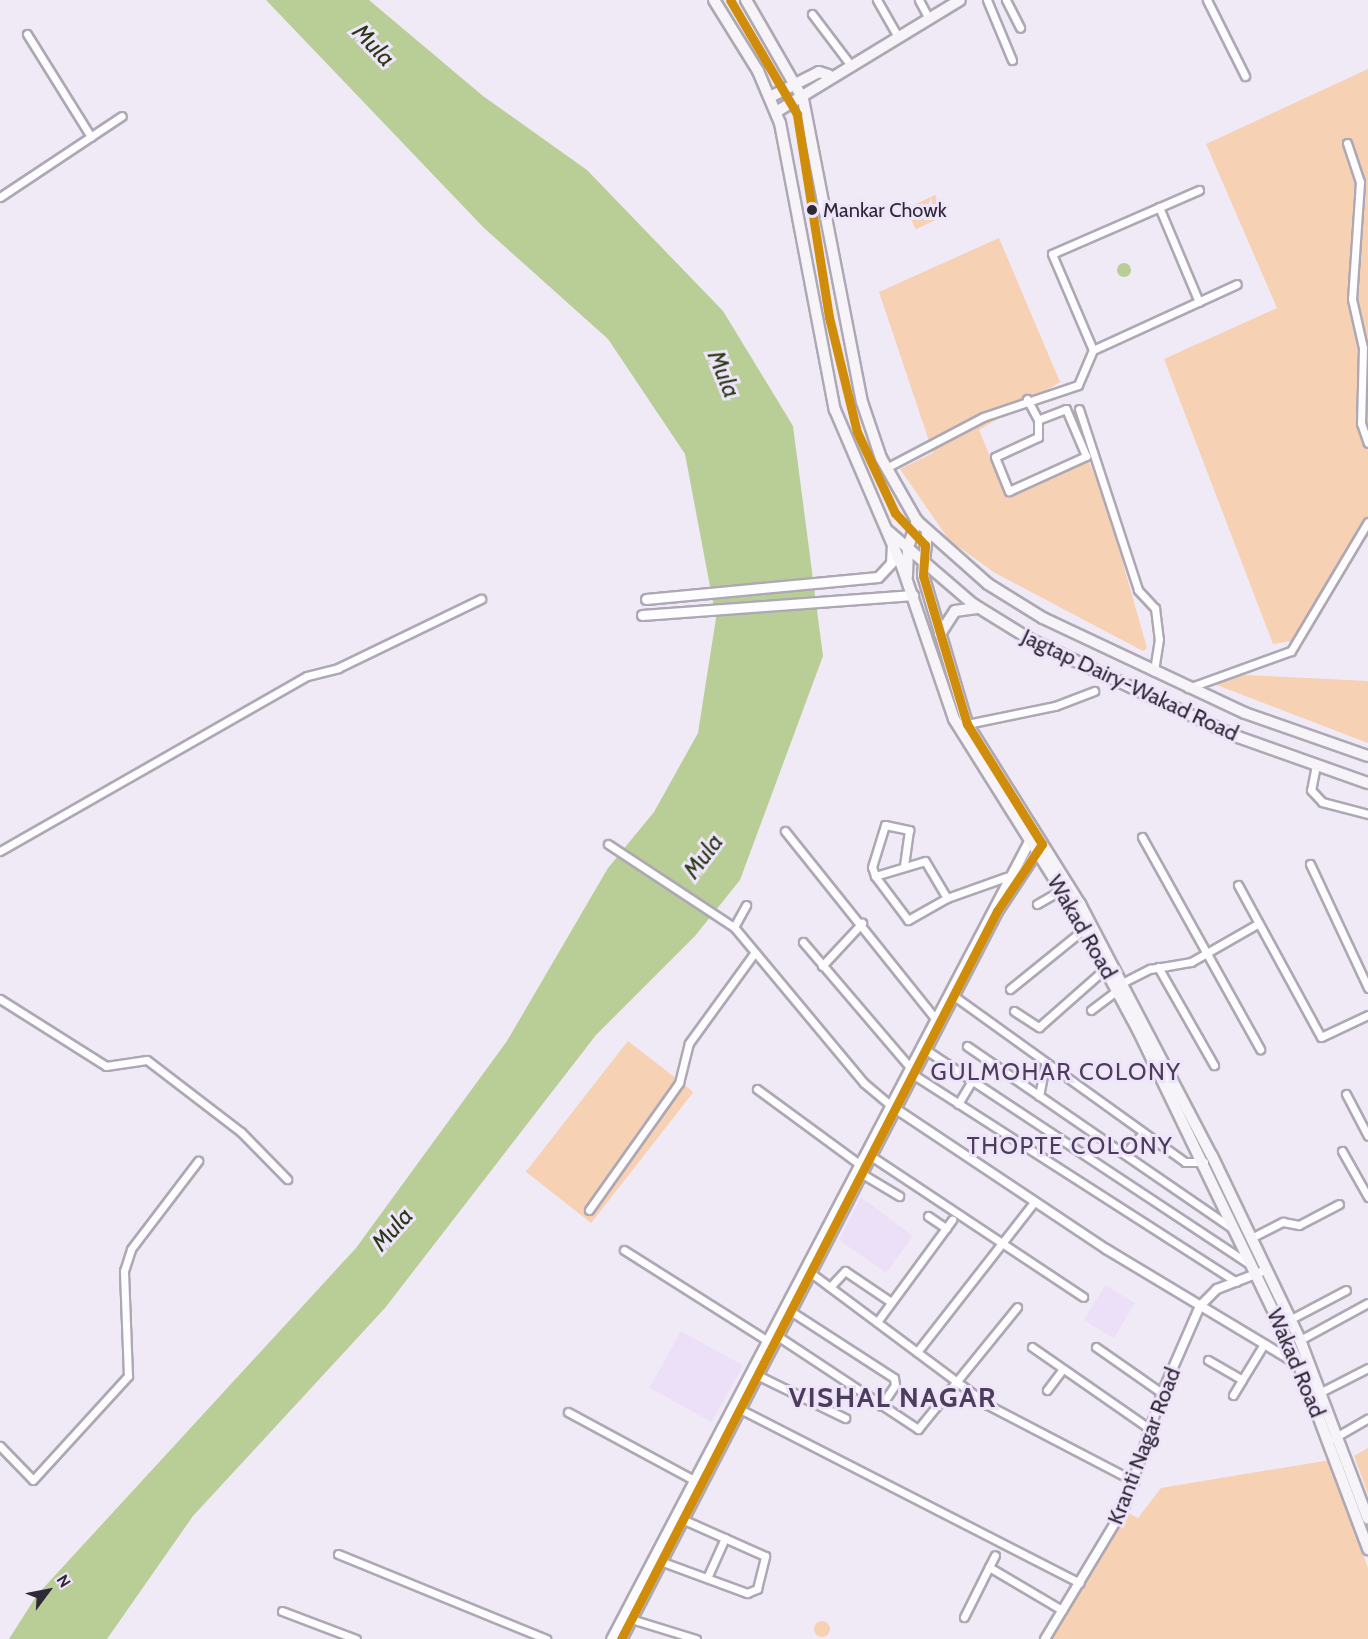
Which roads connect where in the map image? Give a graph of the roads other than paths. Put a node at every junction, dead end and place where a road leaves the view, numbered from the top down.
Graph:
1 (714, 0) edge
2 (746, 0) edge
3 (877, 0) edge
4 (919, 0) edge
5 (960, 0) edge
6 (987, 0) edge
7 (1006, 0) edge
8 (1207, 0) edge
9 (812, 15) dead end
10 (928, 17) junction
11 (1020, 28) dead end
12 (27, 34) dead end
13 (897, 35) junction
14 (1012, 60) dead end
15 (849, 63) junction
16 (829, 75) junction
17 (1245, 76) dead end
18 (795, 83) junction
19 (770, 97) junction
20 (803, 99) junction
21 (776, 112) junction
22 (122, 116) dead end
23 (91, 137) junction
24 (1347, 143) dead end
25 (1199, 190) dead end
26 (0, 197) edge
27 (1158, 207) junction
28 (1237, 284) dead end
29 (1199, 302) junction
30 (1093, 350) junction
31 (1027, 399) junction
32 (1078, 409) dead end
33 (1038, 420) junction
34 (1368, 443) edge
35 (886, 468) junction
36 (917, 521) junction
37 (1368, 522) edge
38 (885, 529) junction
39 (927, 532) junction
40 (892, 545) junction
41 (910, 549) junction
42 (923, 561) junction
43 (907, 579) junction
44 (913, 596) junction
45 (481, 599) dead end
46 (646, 599) dead end
47 (980, 608) junction
48 (642, 615) dead end
49 (940, 634) junction
50 (1155, 672) junction
51 (1188, 688) junction
52 (1094, 691) dead end
53 (967, 724) junction
54 (1368, 756) edge
55 (1316, 765) junction
56 (1368, 783) edge
57 (1368, 814) edge
58 (784, 831) dead end
59 (1142, 837) dead end
60 (1036, 843) junction
61 (608, 844) dead end
62 (0, 850) edge
63 (1310, 864) dead end
64 (904, 866) junction
65 (874, 876) junction
66 (1006, 878) junction
67 (1238, 885) dead end
68 (1062, 890) junction
69 (947, 898) junction
70 (1037, 904) dead end
71 (746, 905) dead end
72 (862, 923) junction
73 (1259, 923) junction
74 (735, 927) junction
75 (1084, 929) junction
76 (803, 942) dead end
77 (755, 952) junction
78 (1207, 954) junction
79 (822, 966) junction
80 (1158, 967) junction
81 (1106, 968) junction
82 (1119, 986) junction
83 (1368, 988) edge
84 (1010, 989) dead end
85 (954, 996) junction
86 (0, 999) edge
87 (1091, 1010) dead end
88 (1014, 1011) dead end
89 (1368, 1015) edge
90 (933, 1016) junction
91 (967, 1046) dead end
92 (1260, 1049) dead end
93 (926, 1050) junction
94 (1045, 1065) junction
95 (1214, 1065) dead end
96 (911, 1070) junction
97 (971, 1082) junction
98 (757, 1089) dead end
99 (1346, 1094) dead end
100 (1039, 1096) junction
101 (958, 1104) junction
102 (893, 1107) junction
103 (1143, 1133) junction
104 (1368, 1136) edge
105 (1130, 1148) dead end
106 (1342, 1151) dead end
107 (874, 1158) junction
108 (198, 1161) dead end
109 (1204, 1162) junction
110 (859, 1164) junction
111 (864, 1176) junction
112 (287, 1179) dead end
113 (898, 1196) dead end
114 (1368, 1197) edge
115 (1034, 1202) junction
116 (1339, 1204) dead end
117 (589, 1210) dead end
118 (928, 1216) dead end
119 (952, 1220) dead end
120 (946, 1228) junction
121 (1238, 1230) junction
122 (1251, 1238) junction
123 (1003, 1242) junction
124 (624, 1250) dead end
125 (1259, 1270) junction
126 (811, 1273) junction
127 (1236, 1282) junction
128 (830, 1287) junction
129 (1346, 1290) dead end
130 (1083, 1297) dead end
131 (891, 1302) junction
132 (1368, 1303) edge
133 (1200, 1306) junction
134 (1017, 1307) dead end
135 (792, 1312) junction
136 (1290, 1319) junction
137 (877, 1322) junction
138 (779, 1337) junction
139 (1300, 1340) junction
140 (768, 1341) junction
141 (1264, 1344) junction
142 (1032, 1347) dead end
143 (1096, 1347) dead end
144 (917, 1352) junction
145 (1208, 1359) dead end
146 (1304, 1364) junction
147 (1368, 1368) edge
148 (1063, 1369) junction
149 (759, 1376) junction
150 (1242, 1380) junction
151 (955, 1381) junction
152 (1047, 1389) dead end
153 (1322, 1392) junction
154 (1162, 1393) junction
155 (1233, 1395) dead end
156 (881, 1406) junction
157 (738, 1408) junction
158 (568, 1412) dead end
159 (1368, 1418) edge
160 (845, 1419) dead end
161 (1153, 1431) junction
162 (1333, 1438) junction
163 (0, 1446) edge
164 (694, 1480) junction
165 (1134, 1481) junction
166 (682, 1519) junction
167 (1368, 1519) edge
168 (725, 1538) junction
169 (1368, 1548) edge
170 (338, 1554) dead end
171 (995, 1555) dead end
172 (660, 1562) junction
173 (989, 1567) junction
174 (707, 1578) junction
175 (1080, 1583) junction
176 (1062, 1610) junction
177 (282, 1611) dead end
178 (964, 1617) dead end
179 (631, 1619) junction
180 (356, 1639) edge
181 (546, 1639) edge
182 (611, 1639) edge
183 (621, 1639) edge
184 (696, 1639) edge
185 (1045, 1639) edge

1 - 19 main road, Wakad Road
2 - 18 main road
3 - 13 street
4 - 10 street
5 - 10 main road
6 - 14 street
7 - 11 street
8 - 17 street
9 - 15 street
10 - 13 main road
12 - 23 street
13 - 15 main road
15 - 16 main road
16 - 18 main road
16 - 20 main road
18 - 19 main road
18 - 20 main road
19 - 21 main road, Wakad Road
20 - 21 main road
20 - 35 main road
21 - 38 main road, Wakad Road
22 - 23 street
23 - 26 street
24 - 34 street
25 - 27 street
27 - 29 street
27 - 30 street
28 - 29 street
29 - 30 street
30 - 31 street
31 - 33 street
31 - 35 street
32 - 50 street
33 - 33 street
35 - 36 main road
36 - 39 main road
36 - 41 main road
37 - 51 street
38 - 40 main road, Wakad Road
38 - 41 main road, Jagtap Dairy-Wakad Road
39 - 42 main road, Wakad Road
39 - 50 main road
40 - 43 main road, Wakad Road
40 - 46 main road
41 - 42 main road, Jagtap Dairy-Wakad Road
41 - 43 main road
42 - 47 main road, Jagtap Dairy-Wakad Road
42 - 49 main road, Wakad Road
43 - 44 main road, Wakad Road
44 - 48 main road
44 - 60 main road, Wakad Road
45 - 62 street
47 - 49 main road
47 - 55 main road, Jagtap Dairy-Wakad Road
49 - 53 main road, Wakad Road
50 - 51 main road
51 - 54 main road
52 - 53 street
53 - 60 main road, Wakad Road
55 - 56 main road, Jagtap Dairy-Wakad Road
55 - 57 street
58 - 72 street
59 - 78 street
60 - 66 main road
60 - 68 main road, Wakad Road
60 - 82 main road, Wakad Road
60 - 85 main road
61 - 74 street
63 - 83 street
64 - 65 street
64 - 65 street
64 - 69 street
65 - 69 street
66 - 69 street
66 - 90 main road
67 - 73 street
68 - 70 street
68 - 75 main road, Wakad Road
71 - 74 street
72 - 79 street
72 - 90 street
73 - 78 street
73 - 89 street
74 - 77 street
75 - 81 main road, Wakad Road
75 - 84 street
76 - 79 street
77 - 102 street
77 - 117 street
78 - 80 street
78 - 92 street
79 - 96 street
80 - 82 street
80 - 95 street
81 - 82 main road, Wakad Road
81 - 88 street
82 - 87 street
82 - 109 main road, Wakad Road
82 - 122 main road, Wakad Road
85 - 93 main road
85 - 94 street
86 - 112 street
90 - 96 main road
91 - 100 street
93 - 96 main road
93 - 97 street
94 - 100 street
94 - 103 street
96 - 101 street
96 - 102 main road
97 - 101 street
97 - 125 street
98 - 110 street
99 - 104 street
100 - 121 street
101 - 127 street
102 - 107 main road
102 - 110 main road
102 - 115 street
103 - 105 street
103 - 109 street
106 - 114 street
107 - 111 main road
107 - 123 street
108 - 163 street
109 - 121 main road, Wakad Road
110 - 140 main road
111 - 113 street
111 - 126 main road
115 - 123 street
115 - 133 street
116 - 122 street
118 - 120 street
119 - 120 street
120 - 131 street
121 - 125 main road, Wakad Road
122 - 125 main road, Wakad Road
123 - 130 street
123 - 144 street
124 - 140 street
125 - 127 street
125 - 136 main road, Wakad Road
125 - 146 main road, Wakad Road
126 - 128 street
126 - 135 main road
127 - 133 street
128 - 131 street
128 - 137 street
129 - 136 street
131 - 137 street
132 - 139 street
133 - 141 street
133 - 154 street, Kranti Nagar Road
134 - 151 street
135 - 138 main road
135 - 156 street
136 - 139 main road, Wakad Road
137 - 144 street
138 - 149 main road
138 - 156 street
139 - 146 main road, Wakad Road
140 - 157 main road
141 - 146 street
141 - 150 street
142 - 148 street
143 - 154 street
144 - 151 street
145 - 150 street
146 - 153 main road, Wakad Road
146 - 162 main road, Wakad Road
147 - 153 street
148 - 152 street
148 - 161 street
149 - 157 main road
149 - 160 street
150 - 155 street
151 - 156 street
151 - 165 street
153 - 162 main road, Wakad Road
154 - 161 street, Kranti Nagar Road
157 - 164 main road
157 - 166 main road
157 - 175 street
158 - 164 street
159 - 162 street
161 - 165 street, Kranti Nagar Road
162 - 167 main road, Wakad Road
162 - 169 main road, Wakad Road
164 - 182 main road
165 - 175 street, Kranti Nagar Road
166 - 168 street
166 - 172 main road
168 - 174 street
168 - 174 street
170 - 181 street
171 - 173 street
172 - 174 street
172 - 179 main road
173 - 176 street
173 - 178 street
175 - 176 street, Kranti Nagar Road
176 - 185 street, Kranti Nagar Road
177 - 180 street
179 - 183 main road
179 - 184 street

